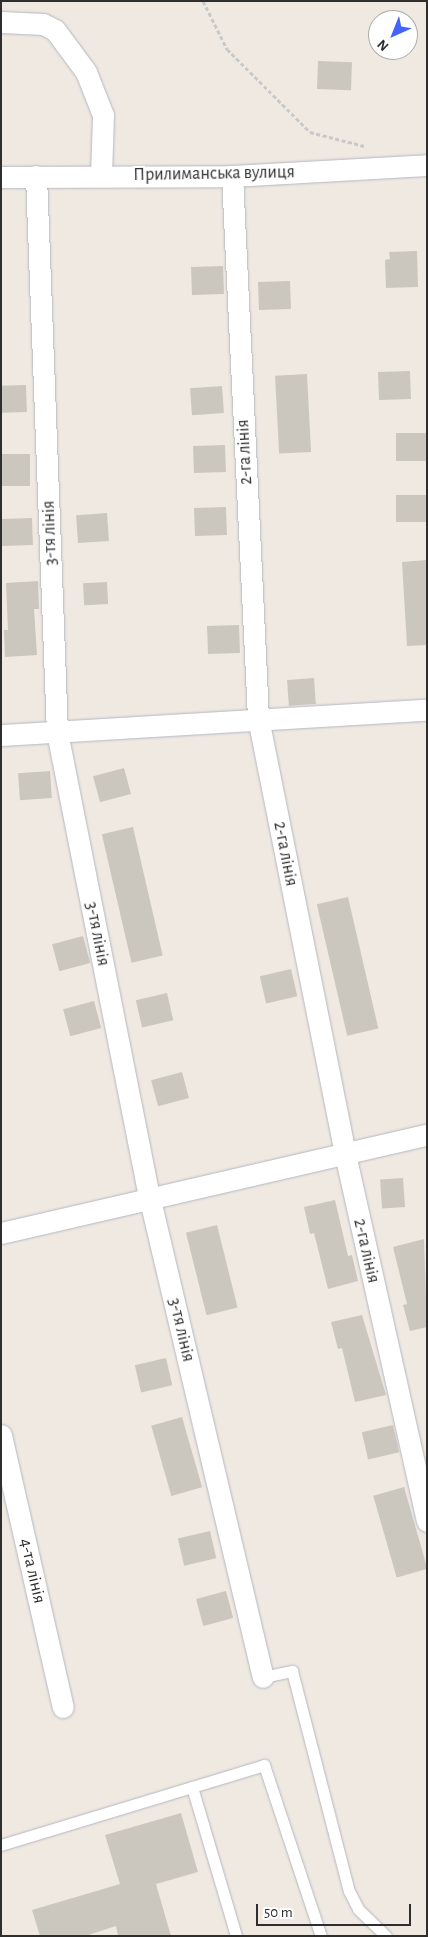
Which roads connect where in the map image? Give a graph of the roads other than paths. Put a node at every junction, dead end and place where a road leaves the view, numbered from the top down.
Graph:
1 (1, 22) edge
2 (427, 165) edge
3 (36, 176) junction
4 (101, 176) junction
5 (232, 176) junction
6 (1, 177) edge
7 (427, 710) edge
8 (258, 718) junction
9 (57, 732) junction
10 (1, 735) edge
11 (427, 1135) edge
12 (345, 1154) junction
13 (150, 1200) junction
14 (1, 1233) edge
15 (1, 1434) edge
16 (427, 1521) edge
17 (263, 1677) joint
18 (63, 1707) dead end
19 (192, 1787) junction
20 (1, 1844) edge
21 (236, 1936) edge
22 (321, 1936) edge
23 (386, 1936) edge

1 - 4 street
2 - 5 street, Прилиманська вулиця
3 - 4 street, Прилиманська вулиця
3 - 6 street, Прилиманська вулиця
3 - 9 street, 3-тя лінія
4 - 5 street, Прилиманська вулиця
5 - 8 street, 2-га лінія
7 - 8 street
8 - 9 street
8 - 12 street, 2-га лінія
9 - 10 street
9 - 13 street, 3-тя лінія
11 - 12 street
12 - 13 street
12 - 16 street, 2-га лінія
13 - 14 street
13 - 17 street, 3-тя лінія
15 - 18 street, 4-та лінія
17 - 23 lane
19 - 20 lane
19 - 21 lane
19 - 22 lane

